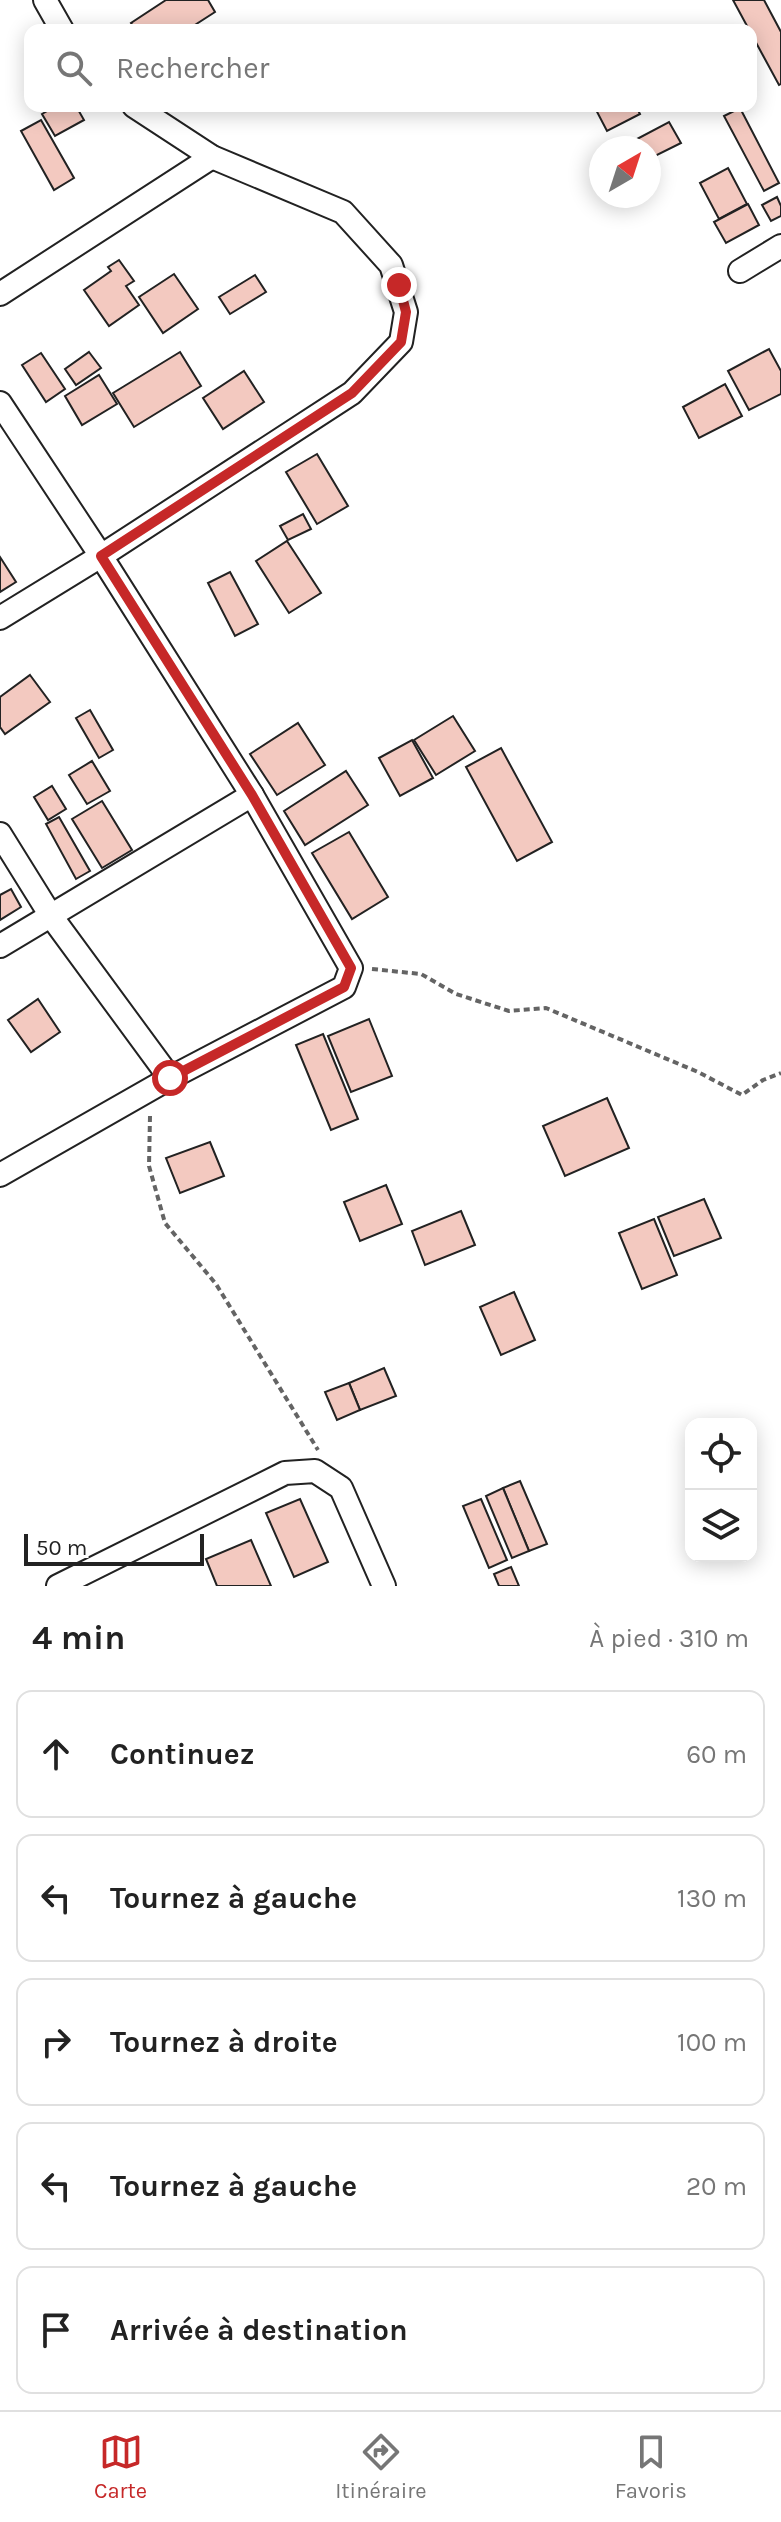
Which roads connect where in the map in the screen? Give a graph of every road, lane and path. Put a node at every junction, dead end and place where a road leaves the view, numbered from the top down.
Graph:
1 (45, 0) edge
2 (59, 24) edge
3 (143, 112) edge
4 (212, 157) junction
5 (781, 246) edge
6 (740, 271) dead end
7 (0, 294) edge
8 (0, 403) edge
9 (101, 556) junction
10 (0, 618) edge
11 (252, 795) junction
12 (0, 834) edge
13 (51, 916) junction
14 (0, 946) edge
15 (351, 968) junction
16 (781, 1073) edge
17 (160, 1084) junction
18 (0, 1175) edge
19 (318, 1450) dead end
20 (58, 1586) edge
21 (384, 1586) edge

1 - 2 street
3 - 4 street
4 - 7 street
4 - 9 street
5 - 6 street
8 - 9 street
9 - 10 street
9 - 11 street
11 - 13 street
11 - 15 street
12 - 13 street
13 - 14 street
13 - 17 street
15 - 16 path
15 - 17 street
17 - 18 street
17 - 19 path
20 - 21 street

